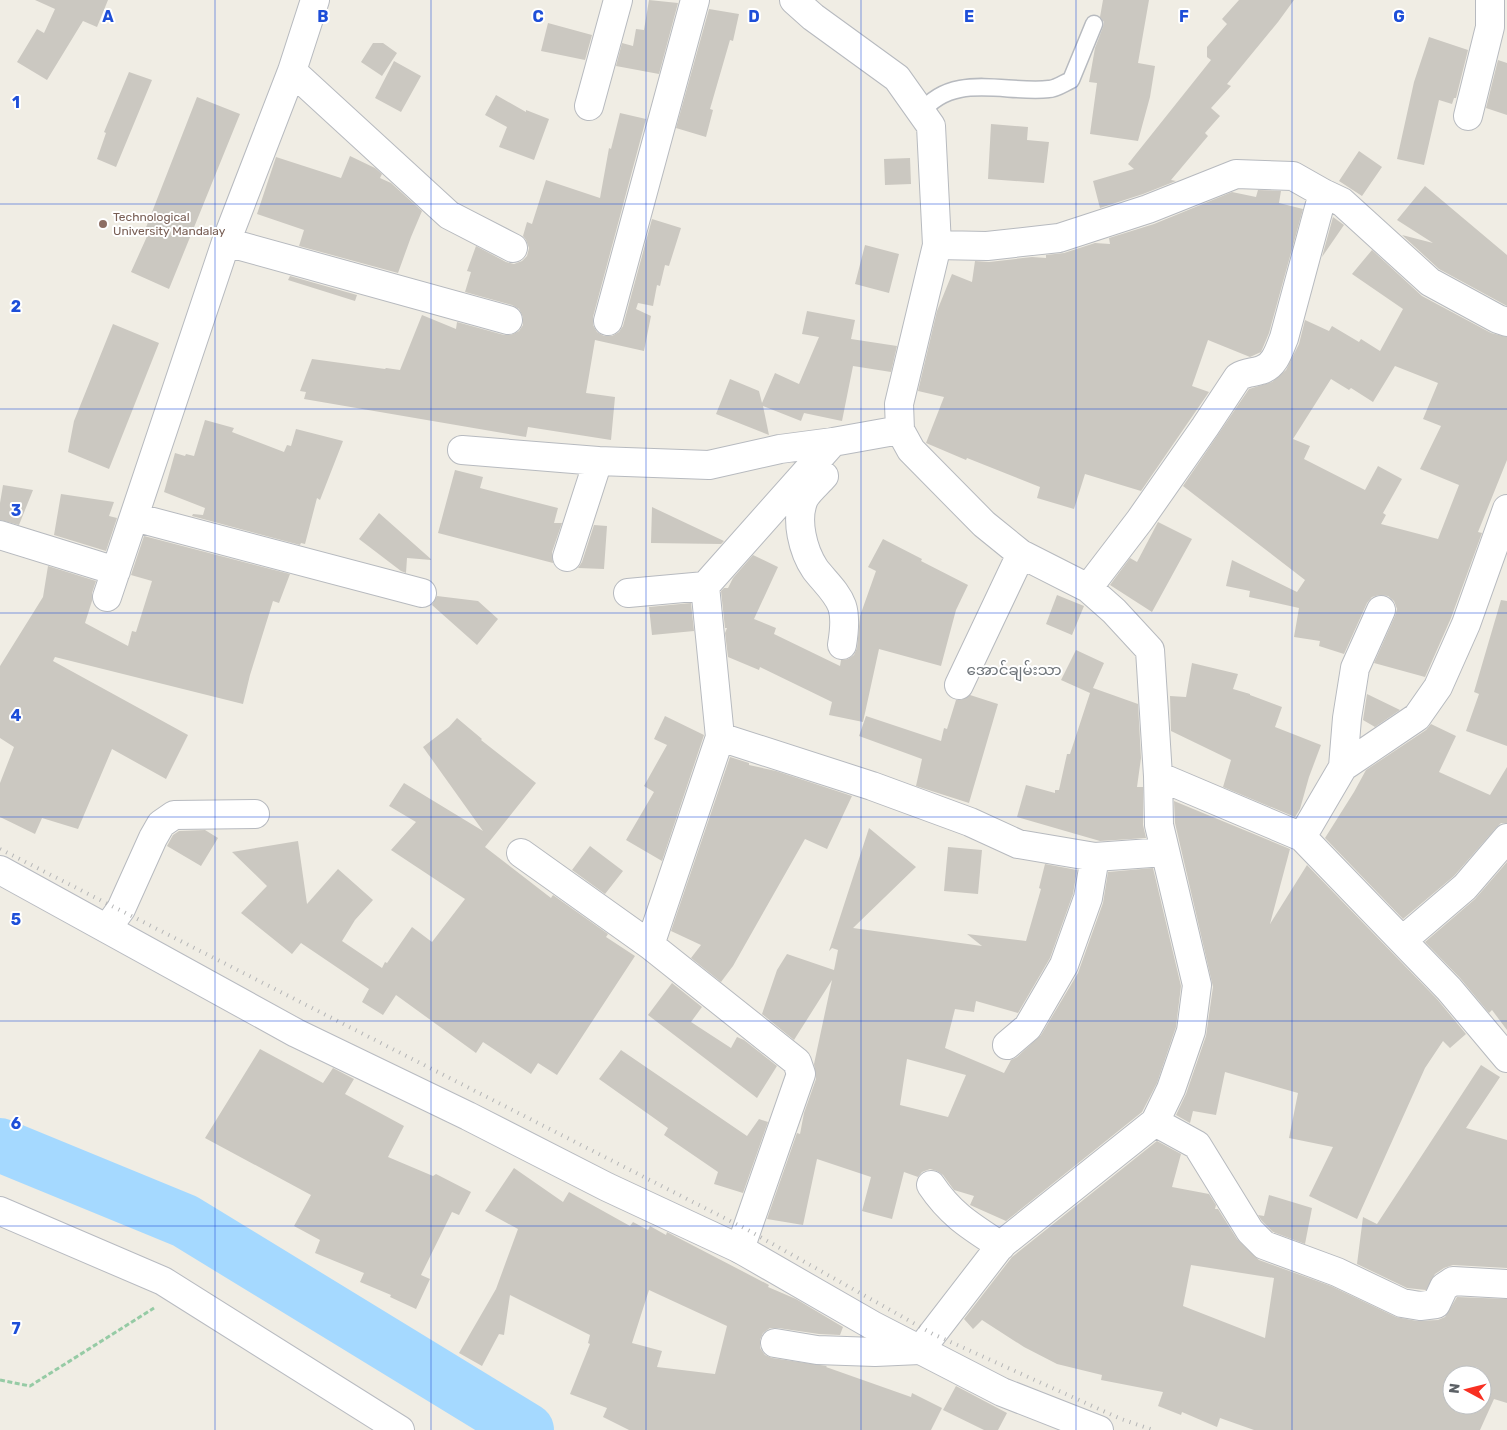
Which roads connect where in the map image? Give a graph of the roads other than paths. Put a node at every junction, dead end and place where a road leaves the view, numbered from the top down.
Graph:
1 (314, 0) edge
2 (618, 0) edge
3 (695, 0) edge
4 (794, 0) edge
5 (1490, 0) edge
6 (1094, 24) dead end
7 (292, 70) junction
8 (589, 106) dead end
9 (921, 113) junction
10 (1468, 116) dead end
11 (1322, 194) junction
12 (226, 242) junction
13 (937, 245) junction
14 (513, 248) dead end
15 (508, 320) dead end
16 (608, 321) dead end
17 (1507, 322) edge
18 (900, 430) junction
19 (840, 441) junction
20 (462, 450) dead end
21 (598, 461) junction
22 (1507, 509) edge
23 (134, 517) junction
24 (0, 535) edge
25 (1021, 554) junction
26 (567, 557) dead end
27 (116, 572) junction
28 (705, 586) junction
29 (1088, 588) junction
30 (422, 592) dead end
31 (628, 593) dead end
32 (107, 597) dead end
33 (1381, 610) dead end
34 (842, 644) dead end
35 (959, 685) dead end
36 (720, 737) junction
37 (1343, 767) junction
38 (1158, 776) junction
39 (255, 814) dead end
40 (1302, 838) junction
41 (1507, 838) edge
42 (1165, 852) junction
43 (521, 853) dead end
44 (1095, 857) junction
45 (0, 870) edge
46 (108, 928) junction
47 (1403, 940) junction
48 (650, 945) junction
49 (1007, 1045) dead end
50 (1507, 1058) edge
51 (1155, 1122) junction
52 (931, 1185) dead end
53 (0, 1211) edge
54 (1001, 1246) junction
55 (740, 1249) junction
56 (1507, 1284) edge
57 (775, 1343) dead end
58 (920, 1350) junction
59 (400, 1430) edge
60 (1099, 1430) edge

1 - 7 street
2 - 8 street
3 - 16 street
4 - 9 street
5 - 10 street
6 - 9 lane
7 - 12 street
7 - 14 street
9 - 13 street
11 - 13 street
11 - 17 street
11 - 29 street
12 - 15 street
12 - 23 street
13 - 18 street
18 - 19 street
18 - 25 street
19 - 21 street
19 - 28 street
19 - 34 street
20 - 21 street
21 - 26 street
22 - 37 street
23 - 27 street
23 - 30 street
24 - 27 street
25 - 29 street
25 - 35 street
27 - 32 street
28 - 31 street
28 - 36 street
29 - 38 street
33 - 37 street
36 - 44 street
36 - 48 street
37 - 40 street
38 - 40 street
38 - 42 street
39 - 46 street
40 - 47 street
41 - 47 street
42 - 44 street
42 - 51 street
43 - 48 street
44 - 49 street
45 - 46 street
46 - 55 street
47 - 50 street
48 - 55 street
51 - 54 street
51 - 56 street
52 - 54 street
53 - 59 street
54 - 58 street
55 - 58 street
57 - 58 street
58 - 60 street

